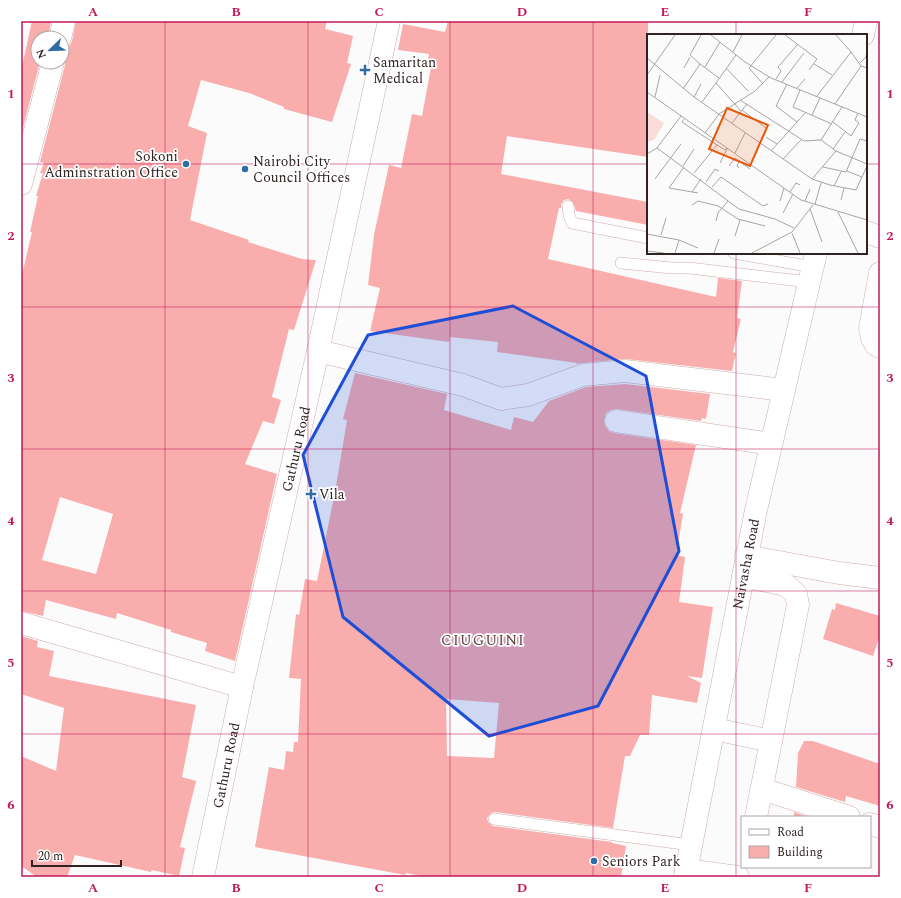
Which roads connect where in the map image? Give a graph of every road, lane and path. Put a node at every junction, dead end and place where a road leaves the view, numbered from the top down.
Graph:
1 (389, 21) edge
2 (866, 21) edge
3 (863, 34) edge
4 (51, 70) edge
5 (21, 181) edge
6 (568, 206) dead end
7 (867, 232) edge
8 (880, 237) edge
9 (647, 238) edge
10 (740, 254) edge
11 (621, 263) dead end
12 (812, 267) edge
13 (880, 273) edge
14 (880, 347) edge
15 (318, 352) junction
16 (784, 390) junction
17 (616, 421) dead end
18 (771, 444) junction
19 (745, 566) junction
20 (880, 578) edge
21 (21, 623) edge
22 (242, 687) junction
23 (714, 729) junction
24 (771, 741) junction
25 (762, 789) junction
26 (756, 816) edge
27 (846, 816) edge
28 (494, 819) dead end
29 (691, 845) junction
30 (686, 874) edge
31 (203, 877) edge
32 (738, 877) edge

1 - 15 street, Gathuru Road
2 - 3 street
4 - 5 street
6 - 9 lane
7 - 8 street
10 - 12 lane
11 - 12 lane
12 - 16 street, Naivasha Road
13 - 14 street
15 - 16 street
15 - 22 street, Gathuru Road
16 - 18 street, Naivasha Road
17 - 18 street
18 - 19 street, Naivasha Road
19 - 20 street
19 - 23 street, Naivasha Road
19 - 24 street
21 - 22 street
22 - 31 street, Gathuru Road
23 - 24 street
23 - 29 street, Naivasha Road
24 - 25 street
25 - 26 street
25 - 27 street
28 - 29 lane
29 - 30 street, Naivasha Road
30 - 32 street

